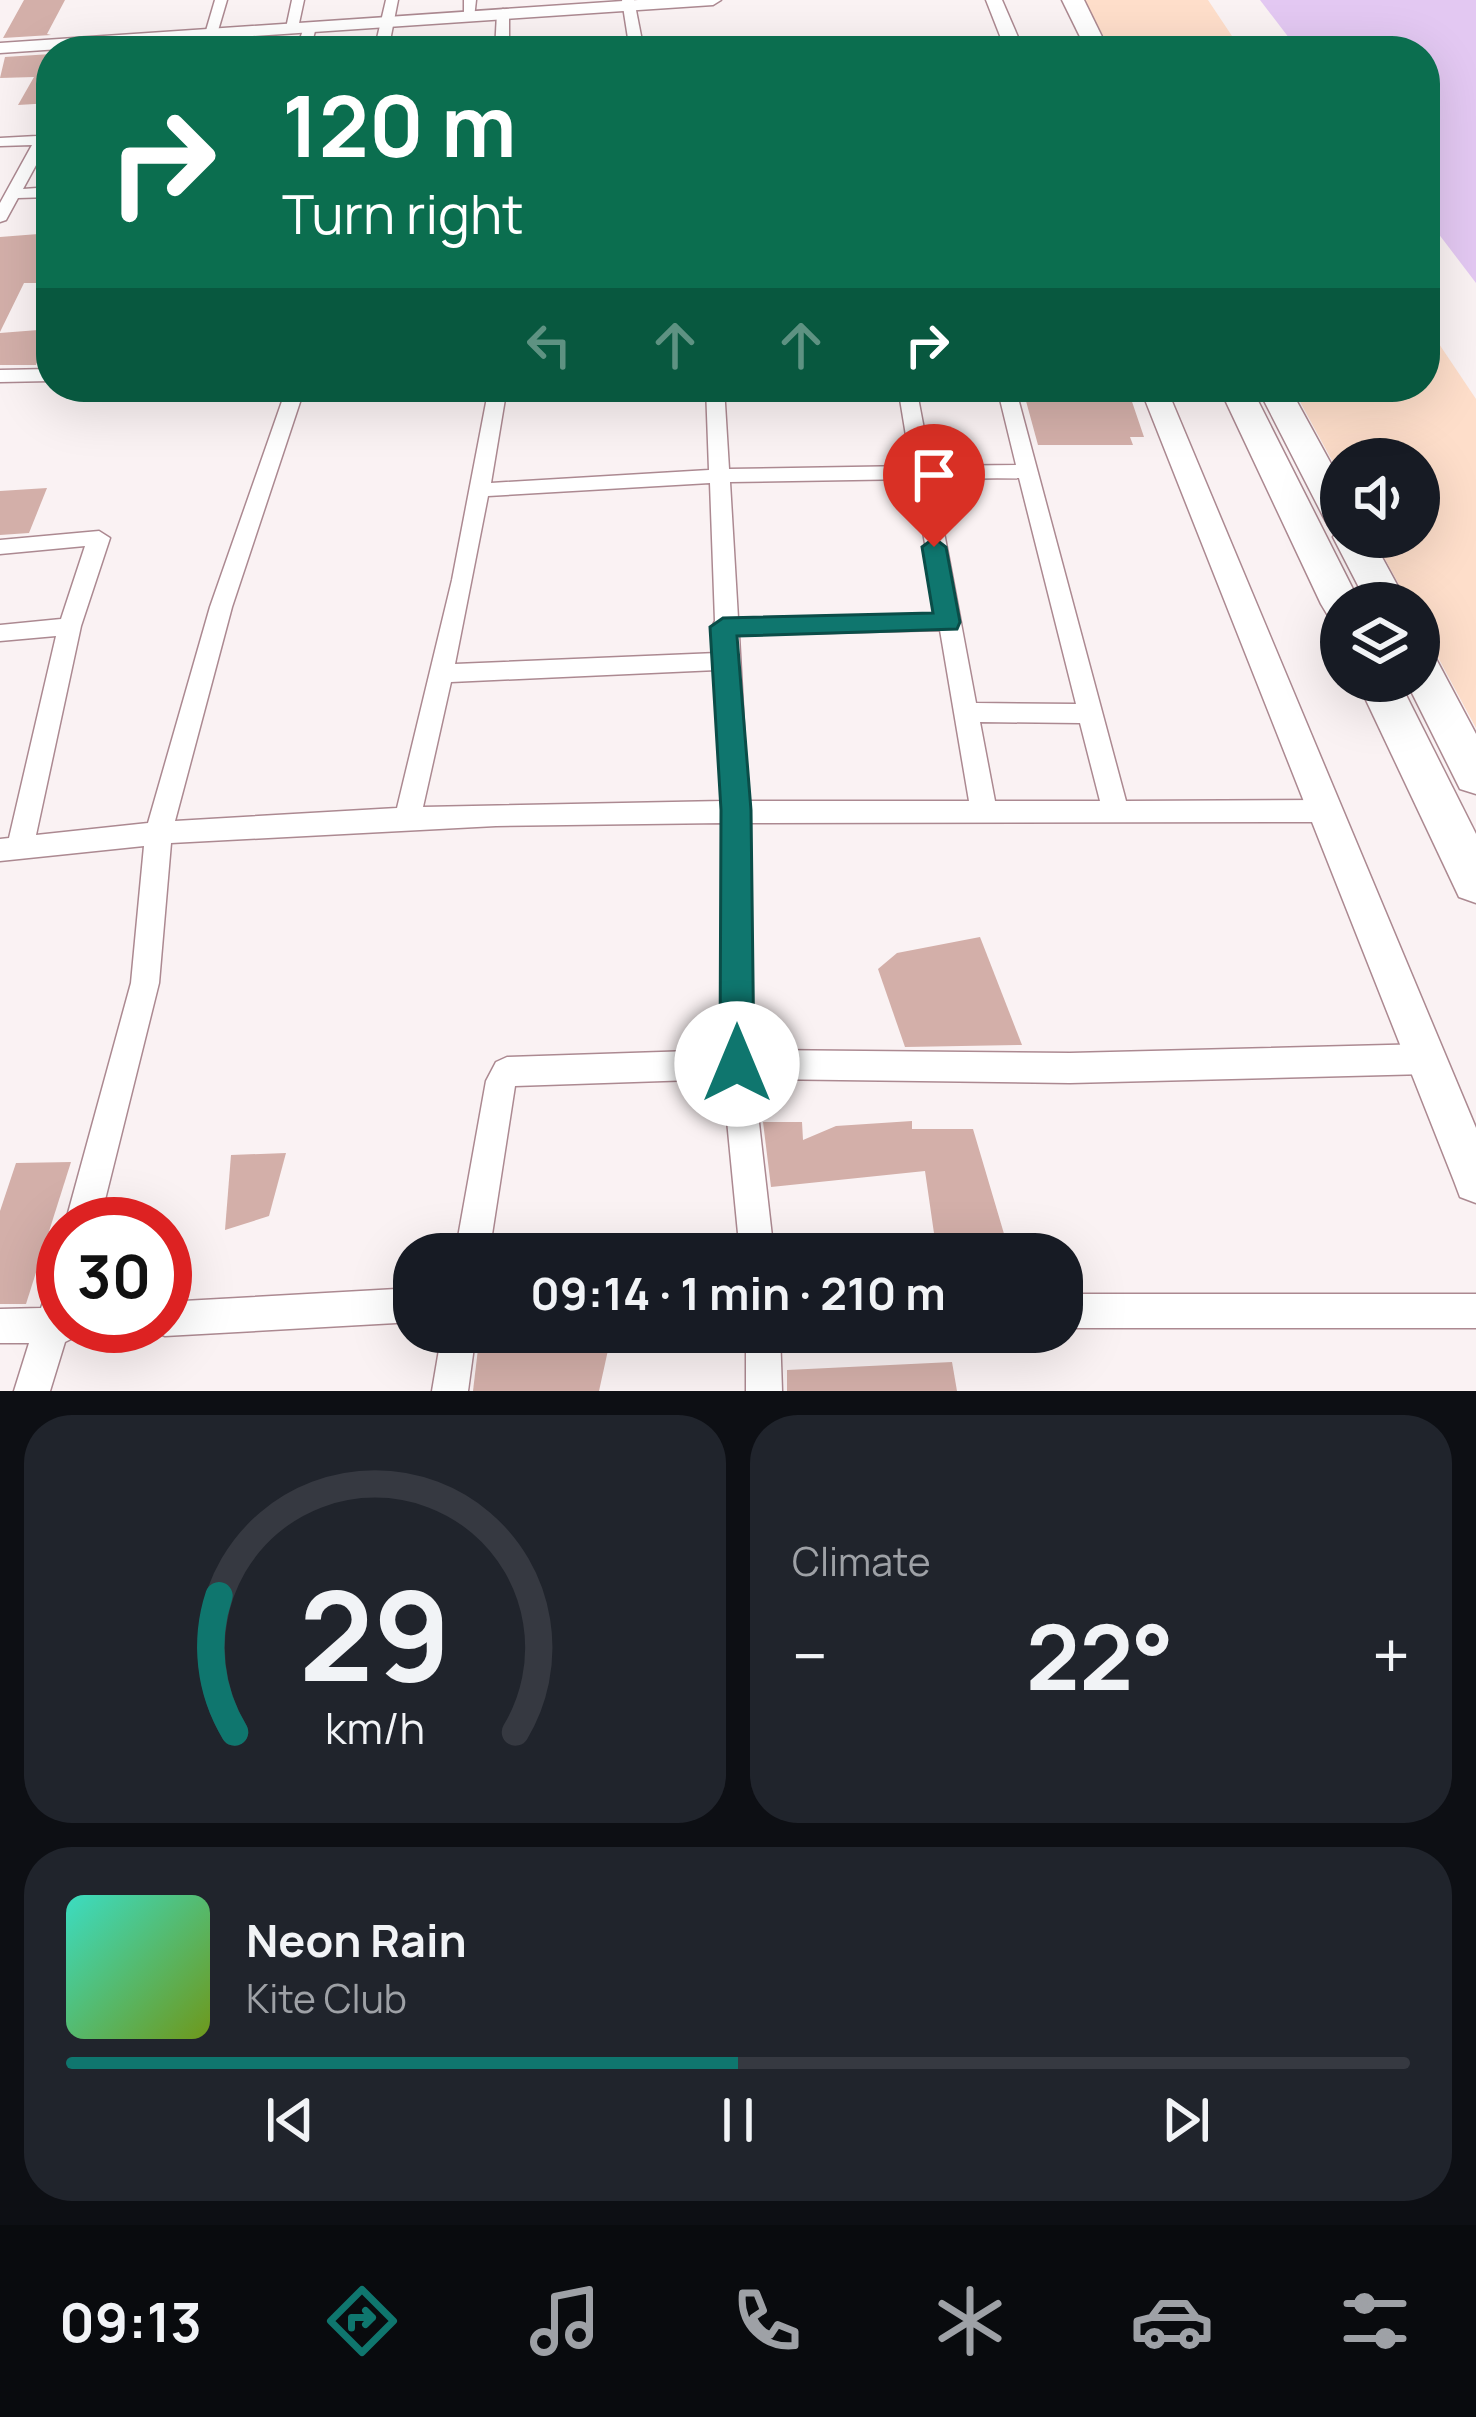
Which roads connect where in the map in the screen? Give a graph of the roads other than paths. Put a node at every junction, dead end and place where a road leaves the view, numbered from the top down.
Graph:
1 (221, 0) edge
2 (298, 0) edge
3 (392, 0) edge
4 (713, 0) edge
5 (994, 0) edge
6 (1072, 0) edge
7 (691, 1) edge
8 (628, 3) edge
9 (540, 6) edge
10 (470, 8) edge
11 (503, 14) junction
12 (386, 22) junction
13 (301, 28) junction
14 (220, 36) edge
15 (242, 36) edge
16 (302, 36) edge
17 (384, 36) edge
18 (502, 36) edge
19 (634, 36) edge
20 (1009, 36) edge
21 (1090, 36) edge
22 (36, 47) edge
23 (0, 48) edge
24 (36, 140) edge
25 (0, 142) edge
26 (36, 157) edge
27 (36, 193) edge
28 (14, 194) junction
29 (0, 217) edge
30 (36, 375) edge
31 (0, 376) edge
32 (291, 402) edge
33 (496, 402) edge
34 (715, 402) edge
35 (910, 402) edge
36 (1010, 402) edge
37 (1159, 402) edge
38 (1242, 402) edge
39 (1281, 402) edge
40 (921, 471) junction
41 (1027, 471) junction
42 (717, 476) junction
43 (1320, 476) edge
44 (482, 490) junction
45 (0, 548) edge
46 (1330, 582) edge
47 (947, 622) junction
48 (70, 626) junction
49 (723, 627) junction
50 (0, 633) edge
51 (725, 661) junction
52 (440, 674) junction
53 (1388, 702) edge
54 (1438, 702) edge
55 (965, 712) junction
56 (1093, 714) junction
57 (1476, 776) edge
58 (736, 810) junction
59 (1324, 811) junction
60 (984, 813) junction
61 (1116, 814) junction
62 (407, 820) junction
63 (159, 832) junction
64 (10, 849) edge
65 (1476, 882) edge
66 (1427, 1059) junction
67 (737, 1064) junction
68 (1476, 1181) edge
69 (89, 1197) edge
70 (476, 1233) edge
71 (755, 1233) edge
72 (393, 1306) edge
73 (1083, 1311) edge
74 (1476, 1311) edge
75 (192, 1317) edge
76 (36, 1319) edge
77 (0, 1326) edge
78 (46, 1353) edge
79 (456, 1353) edge
80 (763, 1353) edge
81 (32, 1391) edge
82 (450, 1391) edge
83 (764, 1391) edge

1 - 14 street
2 - 13 street
3 - 12 street
4 - 7 street
5 - 20 street
6 - 21 highway
7 - 8 street
8 - 9 street
8 - 19 street
9 - 11 street
10 - 11 street
10 - 12 street
11 - 18 street
12 - 13 street
12 - 17 street
13 - 15 street
13 - 16 street
22 - 23 street
24 - 25 street
26 - 28 street
27 - 28 street
28 - 29 street
30 - 31 street
32 - 63 street
33 - 44 street
34 - 42 street
35 - 40 street
36 - 41 street
37 - 59 street
38 - 46 highway
39 - 43 highway
40 - 41 street
40 - 42 street
40 - 47 street
41 - 56 street
42 - 44 street
42 - 49 street
44 - 52 street
45 - 48 street
47 - 49 street
47 - 55 street
48 - 50 street
48 - 64 street
49 - 51 street
51 - 52 street
51 - 58 street
52 - 62 street
53 - 65 highway
54 - 57 highway
55 - 56 street
55 - 60 street
56 - 61 street
58 - 60 street
58 - 62 street
58 - 67 street
59 - 61 street
59 - 66 street
60 - 61 street
62 - 63 street
63 - 64 street
63 - 69 street
66 - 67 street
66 - 68 street
67 - 70 street
67 - 71 street
72 - 75 street
73 - 74 street
76 - 77 street
78 - 81 street
79 - 82 street
80 - 83 street

